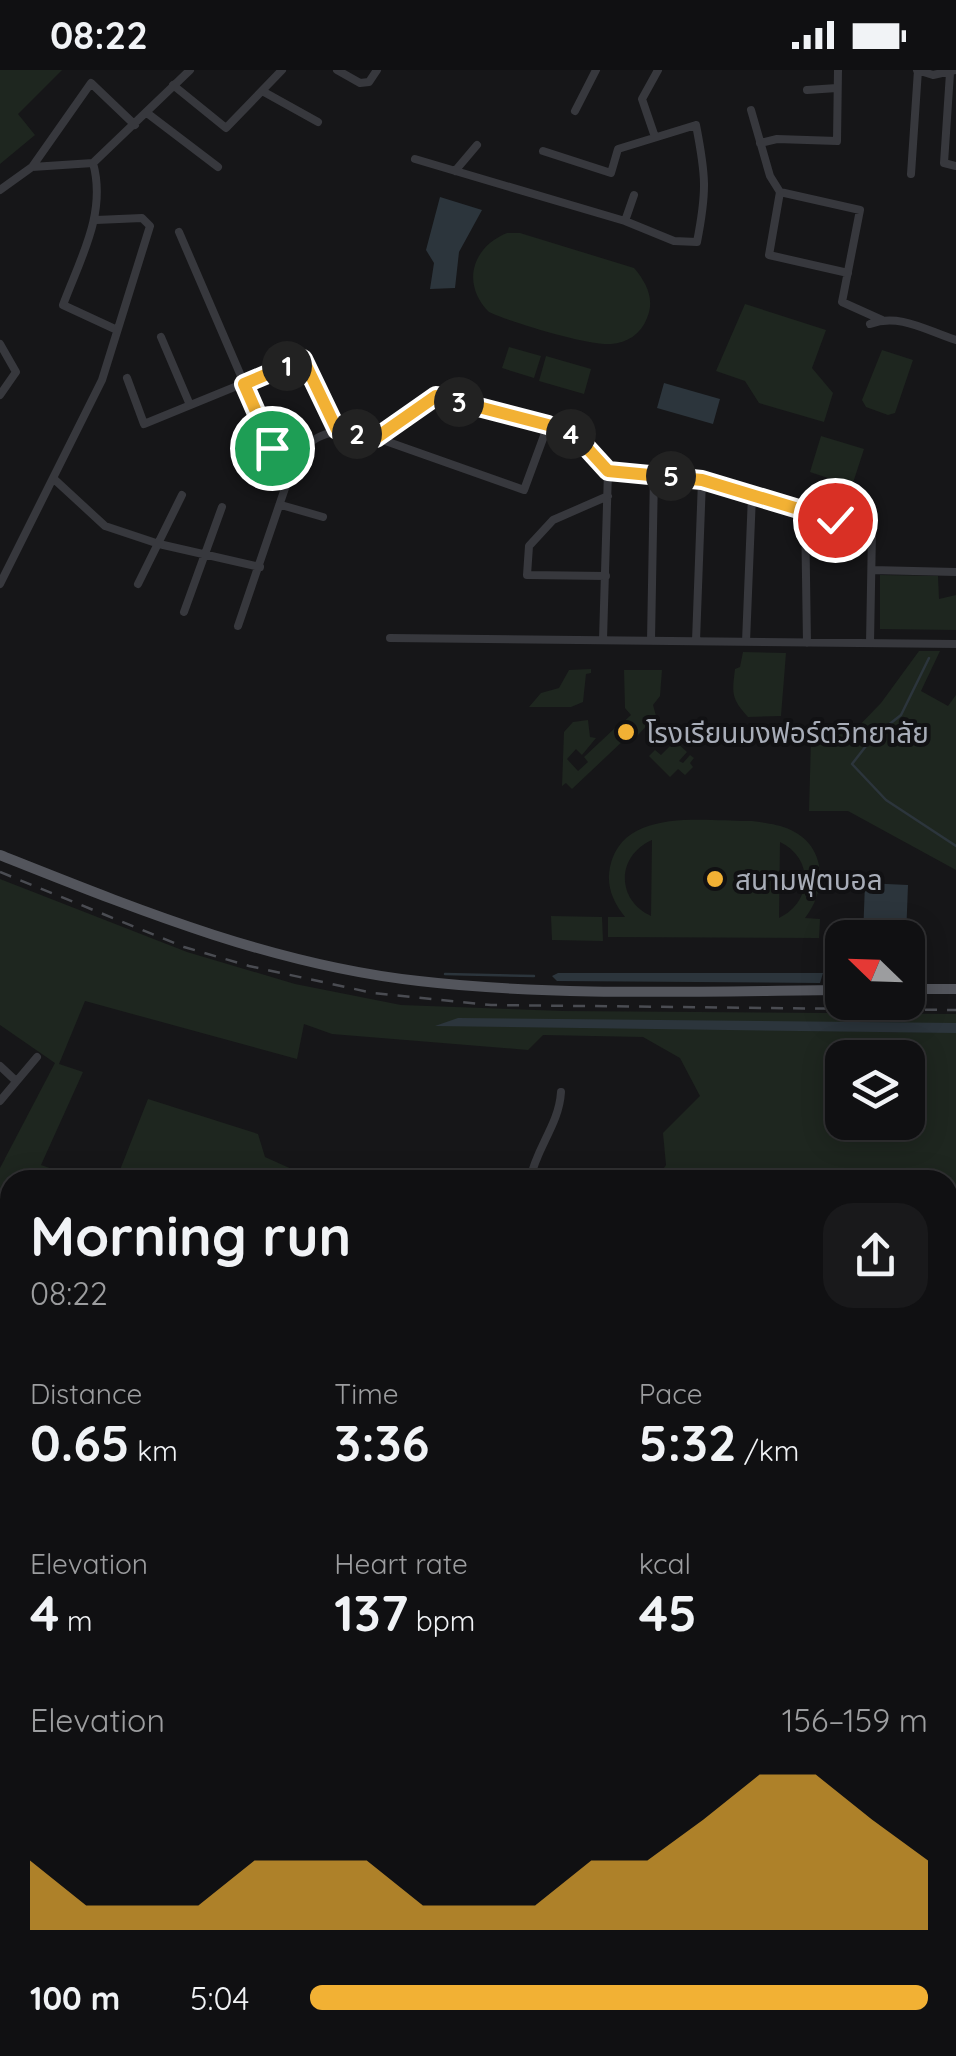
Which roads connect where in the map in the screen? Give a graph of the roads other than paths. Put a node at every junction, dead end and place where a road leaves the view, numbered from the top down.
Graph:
1 (190, 70) edge
2 (282, 70) edge
3 (337, 70) edge
4 (377, 70) edge
5 (596, 70) edge
6 (658, 70) edge
7 (838, 70) edge
8 (917, 70) edge
9 (953, 72) edge
10 (173, 85) junction
11 (837, 88) junction
12 (807, 90) dead end
13 (264, 92) junction
14 (953, 92) edge
15 (752, 110) dead end
16 (574, 111) dead end
17 (147, 113) junction
18 (318, 122) dead end
19 (135, 125) junction
20 (654, 136) junction
21 (760, 143) junction
22 (478, 145) dead end
23 (543, 151) dead end
24 (415, 159) dead end
25 (93, 163) junction
26 (32, 166) junction
27 (956, 166) edge
28 (218, 167) dead end
29 (455, 171) junction
30 (911, 174) dead end
31 (0, 190) edge
32 (780, 192) junction
33 (634, 194) dead end
34 (96, 220) junction
35 (625, 221) junction
36 (179, 232) dead end
37 (848, 272) junction
38 (882, 320) junction
39 (870, 324) dead end
40 (117, 330) junction
41 (161, 337) dead end
42 (956, 340) edge
43 (0, 344) edge
44 (127, 378) dead end
45 (244, 384) junction
46 (0, 395) edge
47 (190, 405) junction
48 (548, 425) junction
49 (337, 430) junction
50 (376, 438) junction
51 (272, 448) dead end
52 (296, 456) junction
53 (264, 466) dead end
54 (608, 471) junction
55 (654, 473) junction
56 (54, 478) junction
57 (702, 480) junction
58 (182, 495) dead end
59 (752, 495) junction
60 (608, 496) junction
61 (281, 505) junction
62 (222, 506) dead end
63 (805, 511) junction
64 (323, 517) dead end
65 (159, 544) junction
66 (206, 554) junction
67 (260, 567) junction
68 (872, 570) junction
69 (956, 572) edge
70 (606, 576) junction
71 (0, 584) edge
72 (138, 584) dead end
73 (184, 612) dead end
74 (238, 626) dead end
75 (390, 638) dead end
76 (603, 640) junction
77 (651, 641) junction
78 (696, 642) junction
79 (746, 642) junction
80 (807, 643) junction
81 (870, 643) junction
82 (956, 644) edge
83 (0, 855) edge
84 (925, 989) edge
85 (956, 989) edge
86 (825, 990) edge
87 (37, 1058) dead end
88 (0, 1066) edge
89 (16, 1081) junction
90 (561, 1092) dead end
91 (0, 1101) edge
92 (532, 1170) edge

1 - 10 street
2 - 13 street
3 - 4 street
5 - 16 street
6 - 20 street
7 - 11 street
8 - 9 street
8 - 30 street
9 - 14 street
10 - 13 street
10 - 17 street
11 - 12 street
11 - 21 street
13 - 18 street
14 - 27 street
15 - 21 street
17 - 19 street
17 - 28 street
19 - 25 street
19 - 26 street
20 - 23 street
20 - 35 street
21 - 32 street
22 - 29 street
24 - 29 street
25 - 26 street
25 - 34 street
26 - 31 street
29 - 35 street
32 - 37 street
32 - 37 street
33 - 35 street
34 - 40 street
34 - 40 street
36 - 45 street
37 - 38 street
38 - 39 street
38 - 42 street
40 - 56 street
41 - 47 street
43 - 46 street
44 - 47 street
45 - 47 street
45 - 49 street
45 - 51 street
48 - 50 street
48 - 50 street
48 - 54 street
49 - 50 street
49 - 52 street
52 - 53 street
52 - 61 street
54 - 55 street
54 - 60 street
55 - 57 street
55 - 77 street
56 - 65 street
56 - 71 street
57 - 59 street
57 - 78 street
58 - 65 street
59 - 63 street
59 - 79 street
60 - 70 street
60 - 70 street
61 - 64 street
61 - 67 street
62 - 66 street
63 - 68 street
63 - 80 street
65 - 66 street
65 - 72 street
66 - 67 street
66 - 73 street
67 - 74 street
68 - 69 street
68 - 81 street
70 - 76 street
75 - 76 street
76 - 77 street
77 - 78 street
78 - 79 street
79 - 80 street
80 - 81 street
81 - 82 street
83 - 86 main road
84 - 85 main road
87 - 89 street
88 - 89 street
89 - 91 street
90 - 92 street

